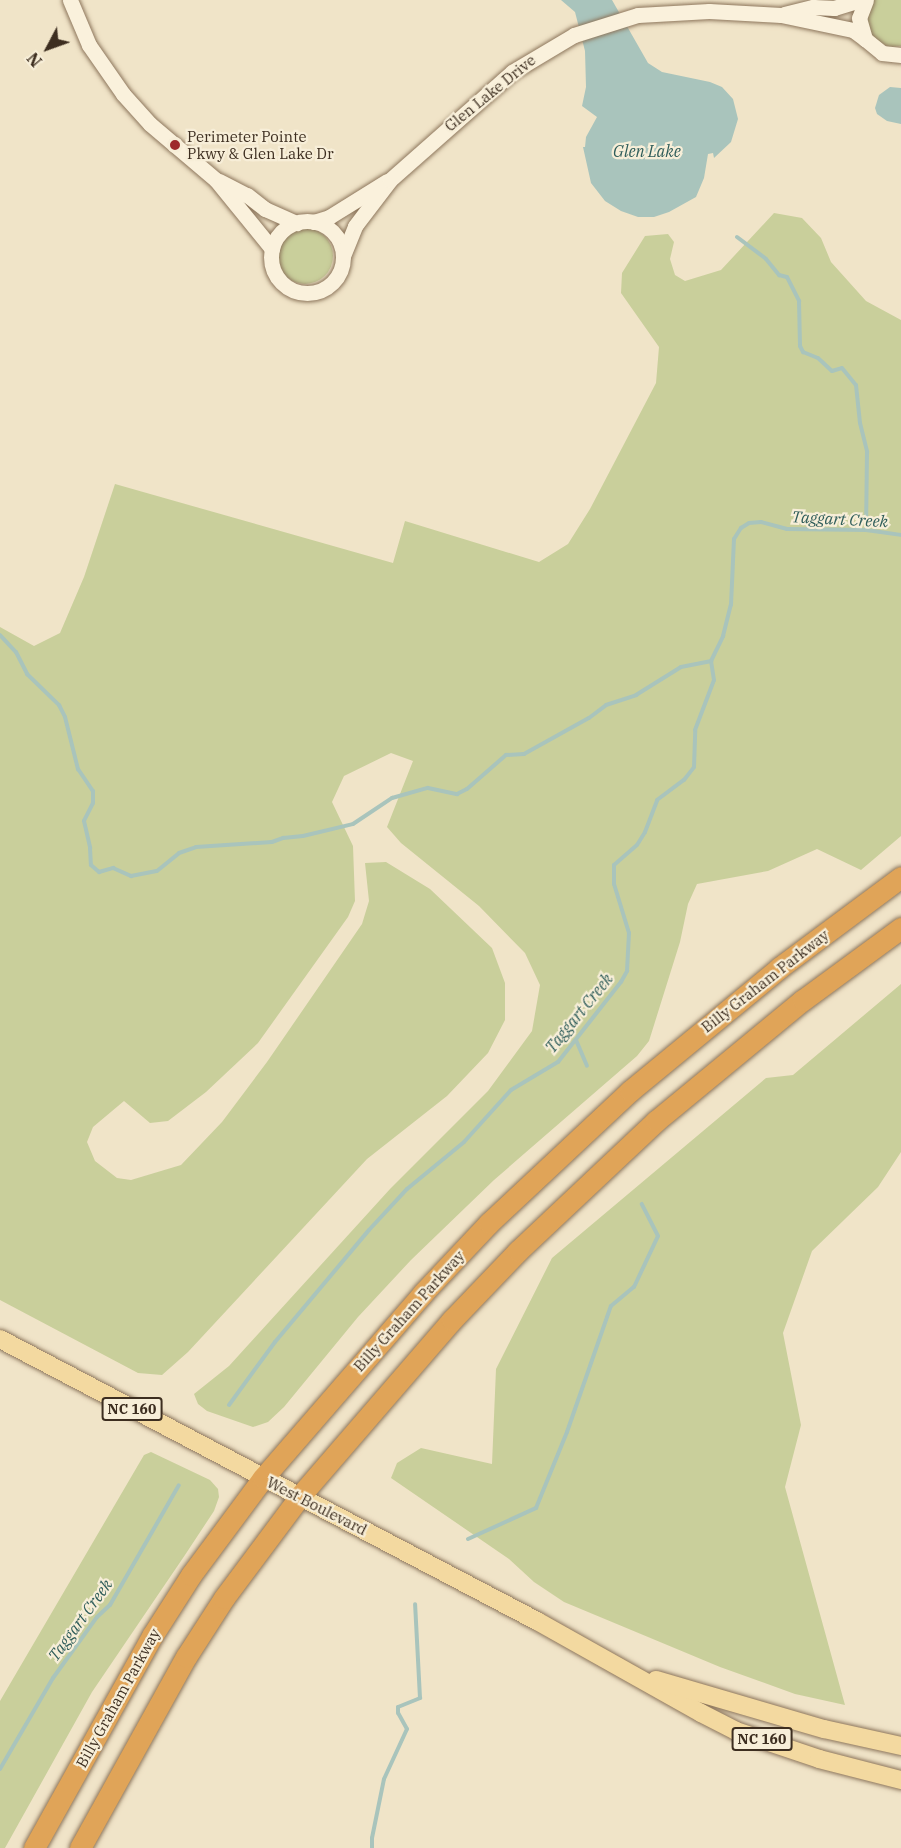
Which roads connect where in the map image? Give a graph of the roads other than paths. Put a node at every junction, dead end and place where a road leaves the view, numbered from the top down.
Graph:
1 (70, 0) edge
2 (860, 0) edge
3 (866, 0) edge
4 (781, 15) junction
5 (865, 39) junction
6 (901, 55) edge
7 (216, 180) junction
8 (390, 180) junction
9 (314, 222) junction
10 (297, 223) junction
11 (272, 249) junction
12 (343, 256) junction
13 (901, 877) edge
14 (901, 928) edge
15 (0, 1339) edge
16 (263, 1478) junction
17 (300, 1496) junction
18 (634, 1674) junction
19 (901, 1746) edge
20 (901, 1780) edge
21 (34, 1848) edge
22 (80, 1848) edge

1 - 7 street
2 - 4 street, Glen Lake Drive
3 - 5 street
4 - 5 street, Glen Lake Drive
4 - 8 street, Glen Lake Drive
5 - 6 street, Glen Lake Drive
7 - 10 street
7 - 11 street
8 - 9 street, Glen Lake Drive
8 - 12 street, Glen Lake Drive
9 - 10 street
9 - 12 street
10 - 11 street
11 - 12 street
13 - 16 highway, Billy Graham Parkway
14 - 17 highway
15 - 16 main road, West Boulevard / NC 160
16 - 17 main road, West Boulevard / NC 160
16 - 21 highway, Billy Graham Parkway
17 - 18 main road, West Boulevard / NC 160
17 - 22 highway
18 - 19 main road, West Boulevard / NC 160
18 - 20 main road, West Boulevard / NC 160

